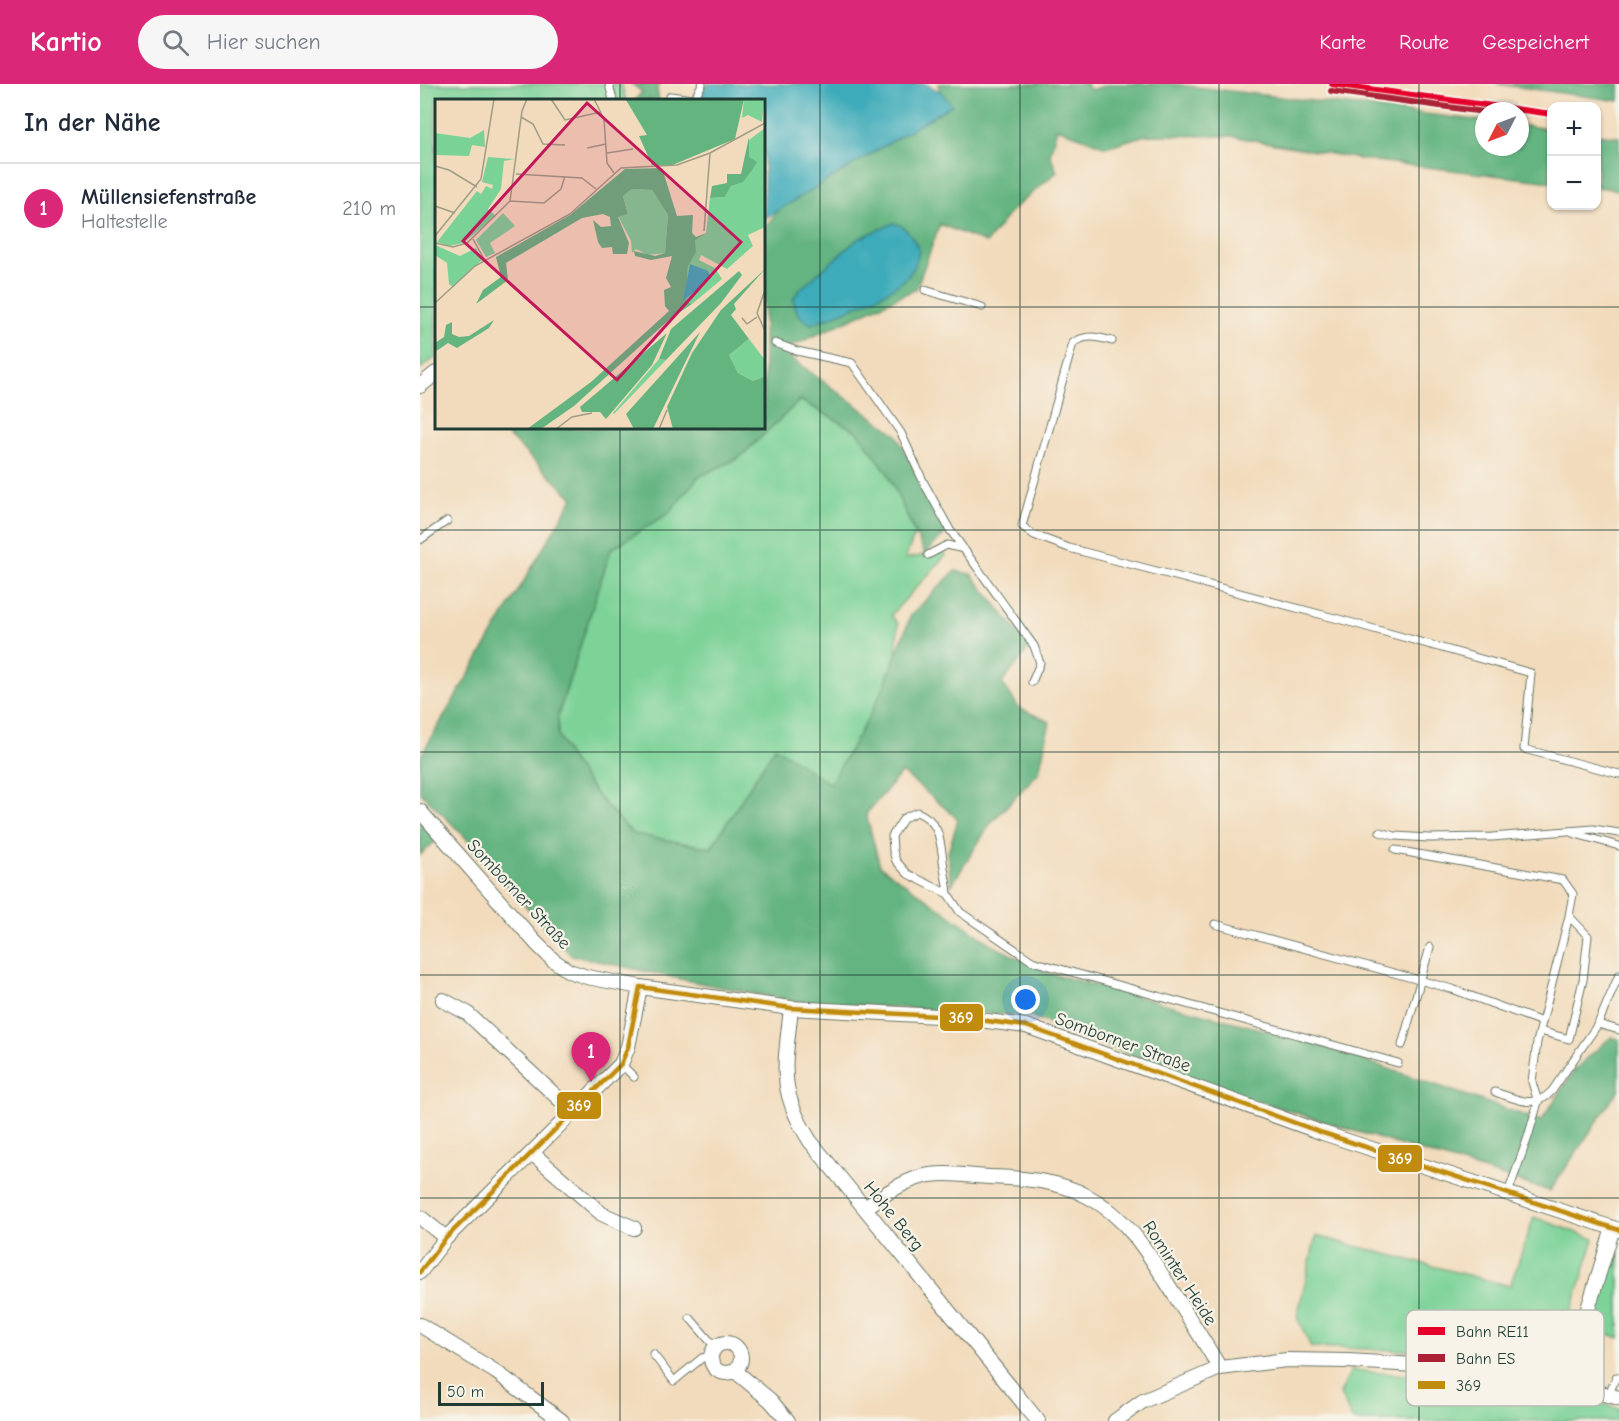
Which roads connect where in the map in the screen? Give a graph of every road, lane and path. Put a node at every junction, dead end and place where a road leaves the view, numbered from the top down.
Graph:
1 (609, 84) edge
2 (702, 84) edge
3 (670, 96) dead end
4 (613, 99) edge
5 (688, 99) edge
6 (694, 99) edge
7 (925, 290) dead end
8 (982, 307) dead end
9 (1112, 341) dead end
10 (775, 343) dead end
11 (435, 374) edge
12 (420, 386) edge
13 (447, 521) dead end
14 (420, 540) edge
15 (964, 549) junction
16 (928, 555) dead end
17 (1032, 682) dead end
18 (1619, 774) edge
19 (420, 811) edge
20 (1380, 832) dead end
21 (1568, 832) junction
22 (1619, 832) edge
23 (1619, 846) edge
24 (1395, 850) dead end
25 (948, 894) junction
26 (1569, 916) junction
27 (1215, 924) dead end
28 (1430, 947) dead end
29 (1619, 975) edge
30 (1420, 981) junction
31 (640, 987) junction
32 (443, 1000) dead end
33 (791, 1008) junction
34 (1542, 1022) junction
35 (1598, 1024) junction
36 (1619, 1030) edge
37 (1540, 1031) junction
38 (1402, 1045) dead end
39 (1398, 1062) dead end
40 (621, 1064) junction
41 (634, 1077) dead end
42 (1495, 1092) dead end
43 (1538, 1102) junction
44 (573, 1112) junction
45 (532, 1153) junction
46 (1508, 1193) junction
47 (865, 1208) junction
48 (420, 1217) edge
49 (634, 1228) dead end
50 (1616, 1229) edge
51 (446, 1238) junction
52 (420, 1272) edge
53 (1589, 1310) edge
54 (690, 1318) dead end
55 (420, 1325) edge
56 (713, 1352) junction
57 (653, 1354) dead end
58 (1406, 1364) edge
59 (1220, 1368) junction
60 (735, 1371) junction
61 (1619, 1377) edge
62 (1614, 1396) edge
63 (562, 1421) edge
64 (788, 1421) edge
65 (1038, 1421) edge
66 (1115, 1421) edge

1 - 4 lane
2 - 6 lane
3 - 5 lane
7 - 8 lane
9 - 18 lane
10 - 15 lane
11 - 12 street
13 - 14 lane
15 - 16 lane
15 - 17 lane
19 - 31 street, Somborner Straße
20 - 21 lane
21 - 22 lane
21 - 23 lane
24 - 26 lane
25 - 25 lane
25 - 39 lane
26 - 34 lane
26 - 37 lane
27 - 30 lane
28 - 30 lane
29 - 35 lane
30 - 34 lane
30 - 38 lane
31 - 33 street, Somborner Straße
31 - 40 street
32 - 44 street
33 - 46 street, Somborner Straße
33 - 47 street, Hohe Berg
34 - 37 lane
35 - 36 lane
35 - 43 lane
37 - 43 lane
40 - 41 lane
40 - 44 street
42 - 43 lane
43 - 46 lane
44 - 45 street
45 - 49 street
45 - 51 street
46 - 50 street, Somborner Straße
47 - 59 street, Rominter Heide
47 - 65 street, Hohe Berg
48 - 51 street
50 - 53 street, Somborner Straße
51 - 52 street
54 - 56 lane
55 - 63 street
56 - 57 lane
56 - 60 street
56 - 60 street
58 - 59 street
59 - 66 street
60 - 64 street
61 - 62 lane

